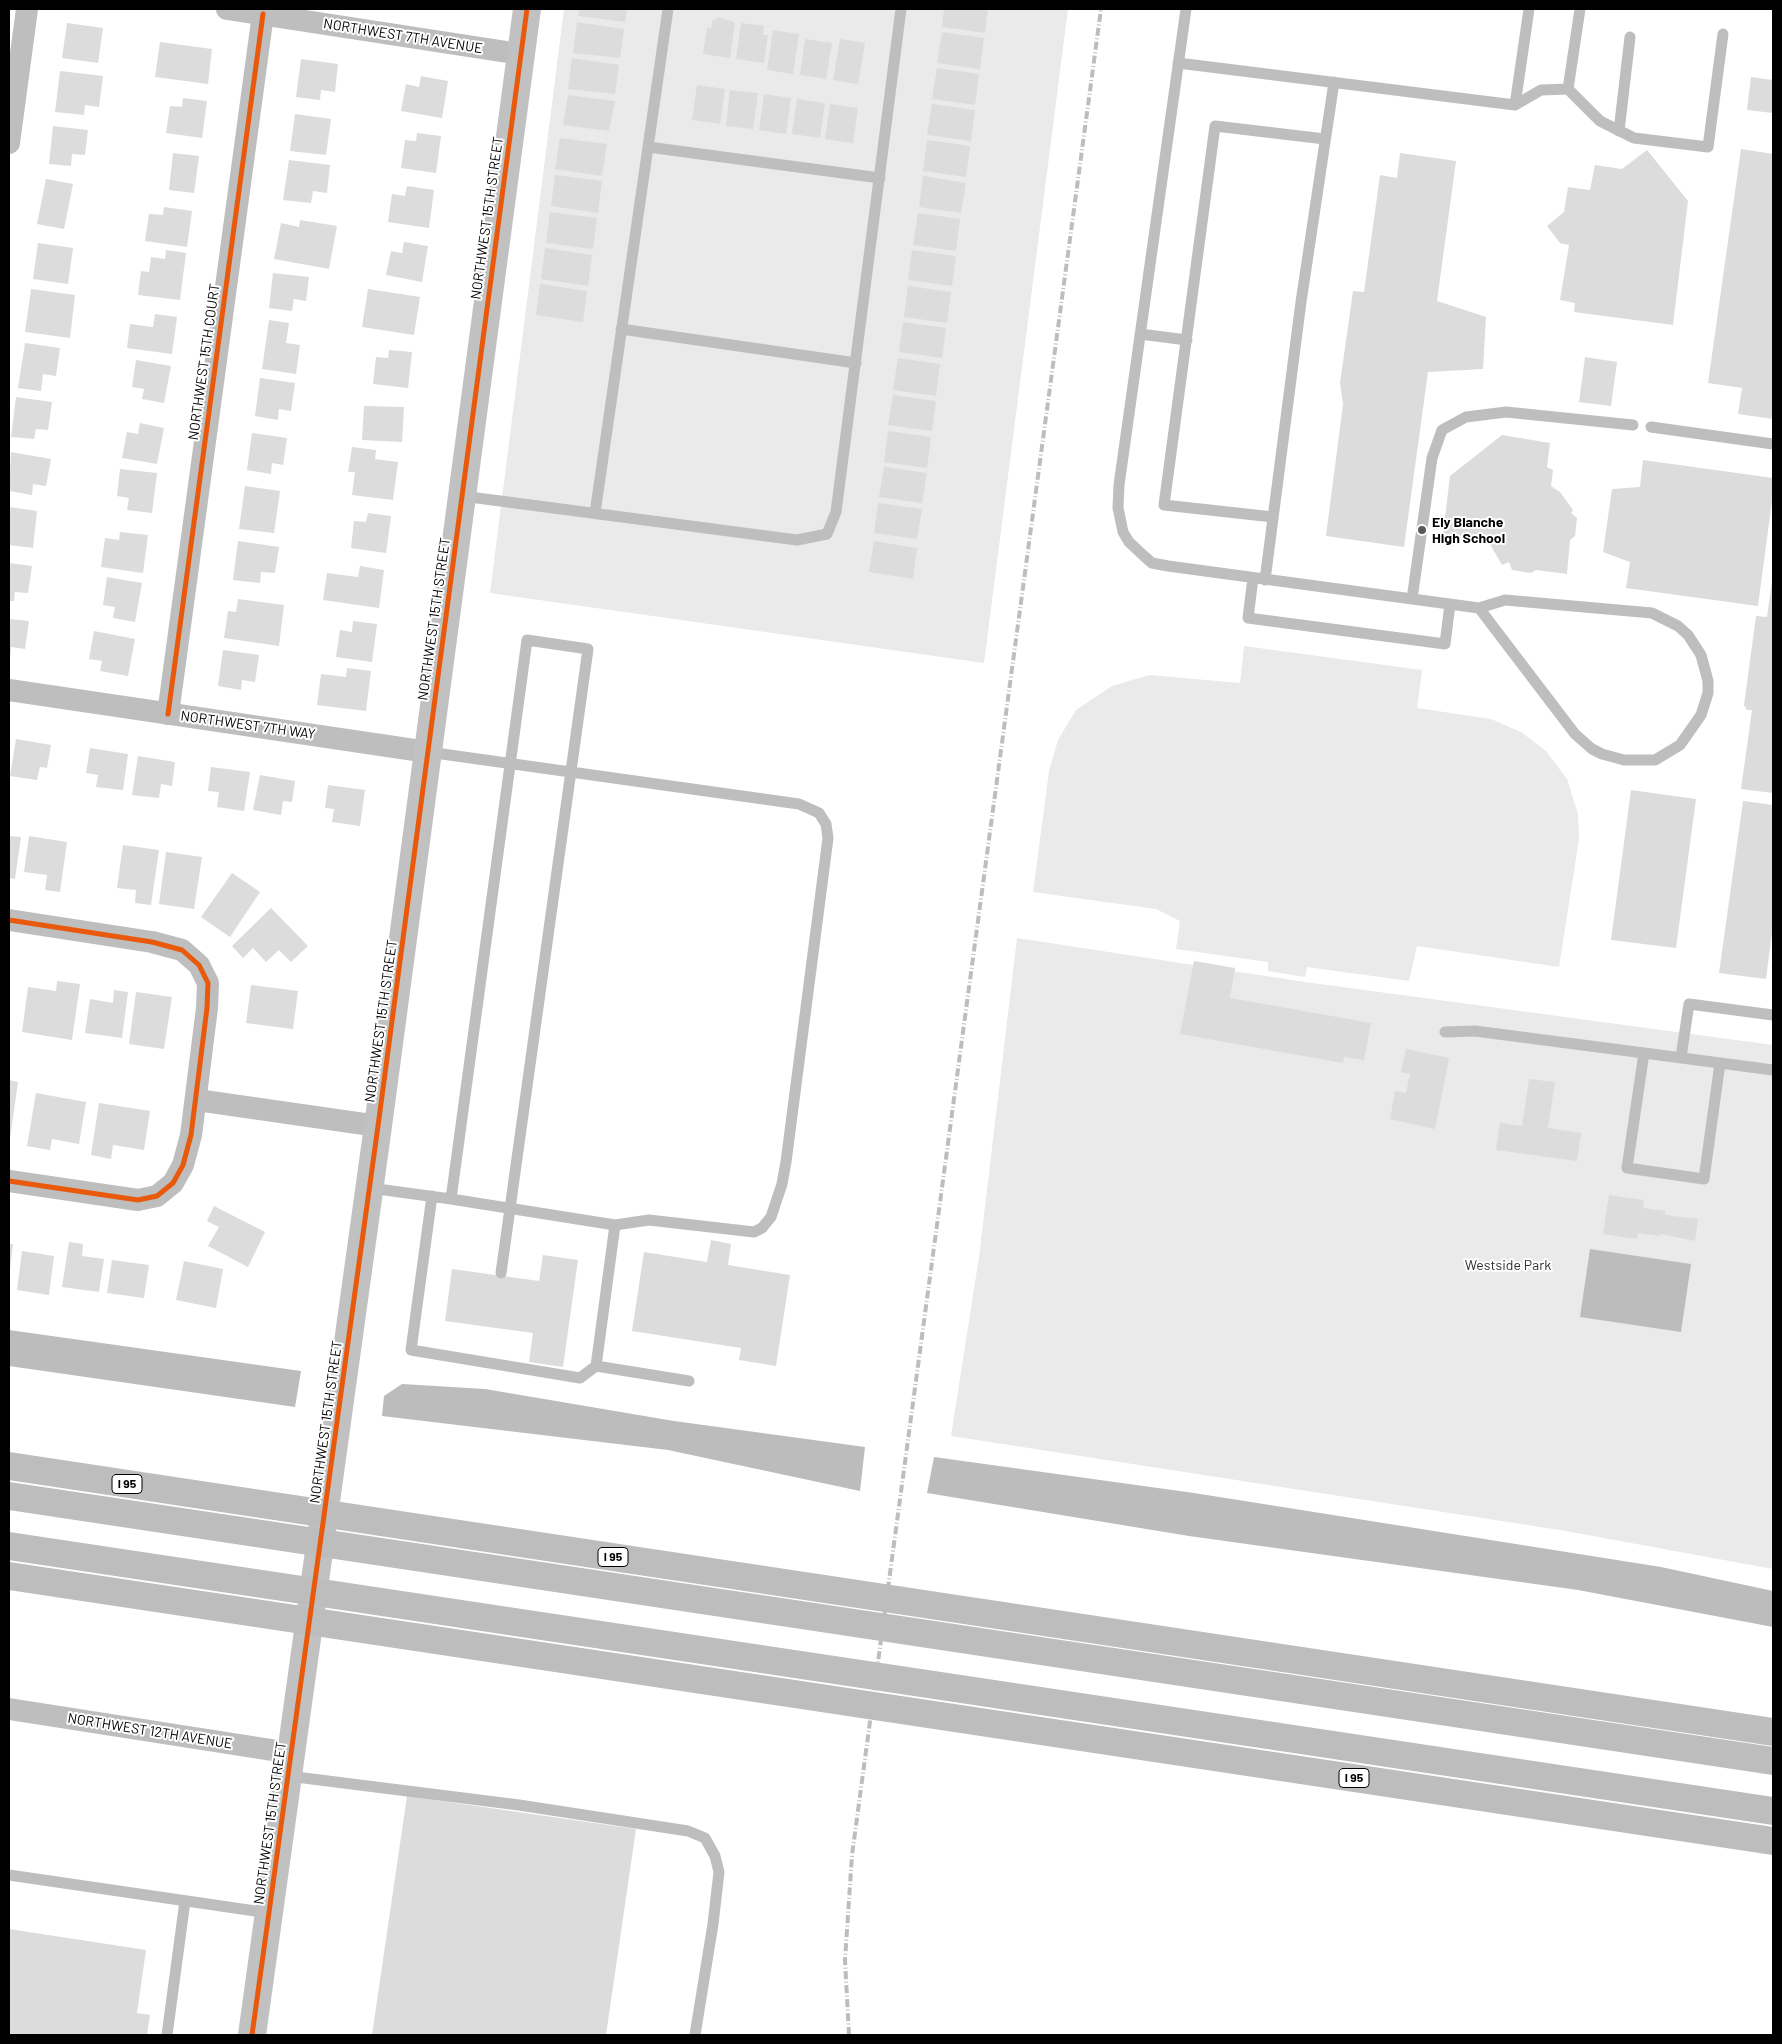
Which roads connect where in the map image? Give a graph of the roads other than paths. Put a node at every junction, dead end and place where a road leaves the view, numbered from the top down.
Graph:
1 (27, 9) edge
2 (227, 9) edge
3 (527, 9) edge
4 (668, 9) edge
5 (901, 9) edge
6 (1186, 9) edge
7 (1529, 9) edge
8 (1580, 9) edge
9 (263, 14) junction
10 (1722, 34) dead end
11 (1630, 37) dead end
12 (520, 54) junction
13 (1178, 62) junction
14 (1334, 82) junction
15 (1568, 89) junction
16 (1515, 105) junction
17 (1619, 131) junction
18 (1325, 139) junction
19 (9, 143) edge
20 (648, 147) junction
21 (880, 178) junction
22 (622, 329) junction
23 (1140, 334) junction
24 (1187, 340) junction
25 (856, 363) junction
26 (1633, 425) dead end
27 (1651, 427) dead end
28 (1773, 444) edge
29 (462, 496) junction
30 (595, 513) junction
31 (1273, 517) junction
32 (1253, 578) junction
33 (1265, 580) junction
34 (1412, 598) junction
35 (1450, 604) junction
36 (1479, 608) junction
37 (9, 690) edge
38 (168, 714) junction
39 (428, 752) junction
40 (510, 765) junction
41 (571, 773) junction
42 (9, 920) edge
43 (1773, 1015) edge
44 (1445, 1032) dead end
45 (1644, 1052) junction
46 (1681, 1057) junction
47 (1720, 1063) junction
48 (1773, 1070) edge
49 (197, 1100) junction
50 (378, 1126) junction
51 (9, 1181) edge
52 (370, 1188) junction
53 (432, 1196) junction
54 (452, 1199) junction
55 (510, 1208) junction
56 (615, 1225) junction
57 (501, 1273) dead end
58 (596, 1366) junction
59 (689, 1381) dead end
60 (9, 1466) edge
61 (9, 1496) edge
62 (9, 1546) edge
63 (9, 1576) edge
64 (9, 1709) edge
65 (1773, 1732) edge
66 (1773, 1761) edge
67 (290, 1765) junction
68 (1773, 1811) edge
69 (1773, 1841) edge
70 (9, 1876) edge
71 (184, 1901) junction
72 (269, 1913) junction
73 (167, 2035) edge
74 (252, 2035) edge
75 (695, 2035) edge

1 - 19 street
2 - 9 street, NORTHWEST 7TH AVENUE
3 - 12 street, NORTHWEST 15TH STREET
4 - 20 lane
5 - 21 lane
6 - 13 lane
7 - 16 lane
8 - 15 lane
9 - 12 street, NORTHWEST 7TH AVENUE
9 - 38 street, NORTHWEST 15TH COURT
10 - 17 lane
11 - 17 lane
12 - 29 street, NORTHWEST 15TH STREET
13 - 14 lane
13 - 23 lane
14 - 16 lane
14 - 18 lane
15 - 16 lane
15 - 17 lane
18 - 24 lane
18 - 31 lane
20 - 21 lane
20 - 22 lane
21 - 25 lane
22 - 25 lane
22 - 30 lane
23 - 24 lane
23 - 32 lane
24 - 31 lane
25 - 30 lane
26 - 34 lane
27 - 28 lane
29 - 30 lane
29 - 39 street, NORTHWEST 15TH STREET
31 - 33 lane
32 - 33 lane
32 - 35 lane
33 - 34 lane
34 - 35 lane
35 - 36 lane
36 - 36 lane
37 - 38 street, NORTHWEST 7TH WAY
38 - 39 street, NORTHWEST 7TH WAY
39 - 40 lane
39 - 50 street, NORTHWEST 15TH STREET
40 - 41 lane
40 - 41 lane
40 - 54 lane
41 - 55 lane
41 - 56 lane
42 - 49 street
43 - 46 lane
44 - 45 lane
45 - 46 lane
45 - 47 lane
46 - 47 lane
47 - 48 lane
49 - 50 street
49 - 51 street
50 - 52 street, NORTHWEST 15TH STREET
52 - 53 lane
52 - 67 street, NORTHWEST 15TH STREET
53 - 54 lane
53 - 58 lane
54 - 55 lane
55 - 56 lane
55 - 57 lane
56 - 58 lane
58 - 59 lane
60 - 65 highway, I 95
61 - 66 highway
62 - 68 highway
63 - 69 highway, I 95
64 - 67 street, NORTHWEST 12TH AVENUE
67 - 72 street, NORTHWEST 15TH STREET
67 - 75 lane
70 - 71 lane
71 - 72 lane
71 - 73 lane
72 - 74 street, NORTHWEST 15TH STREET

